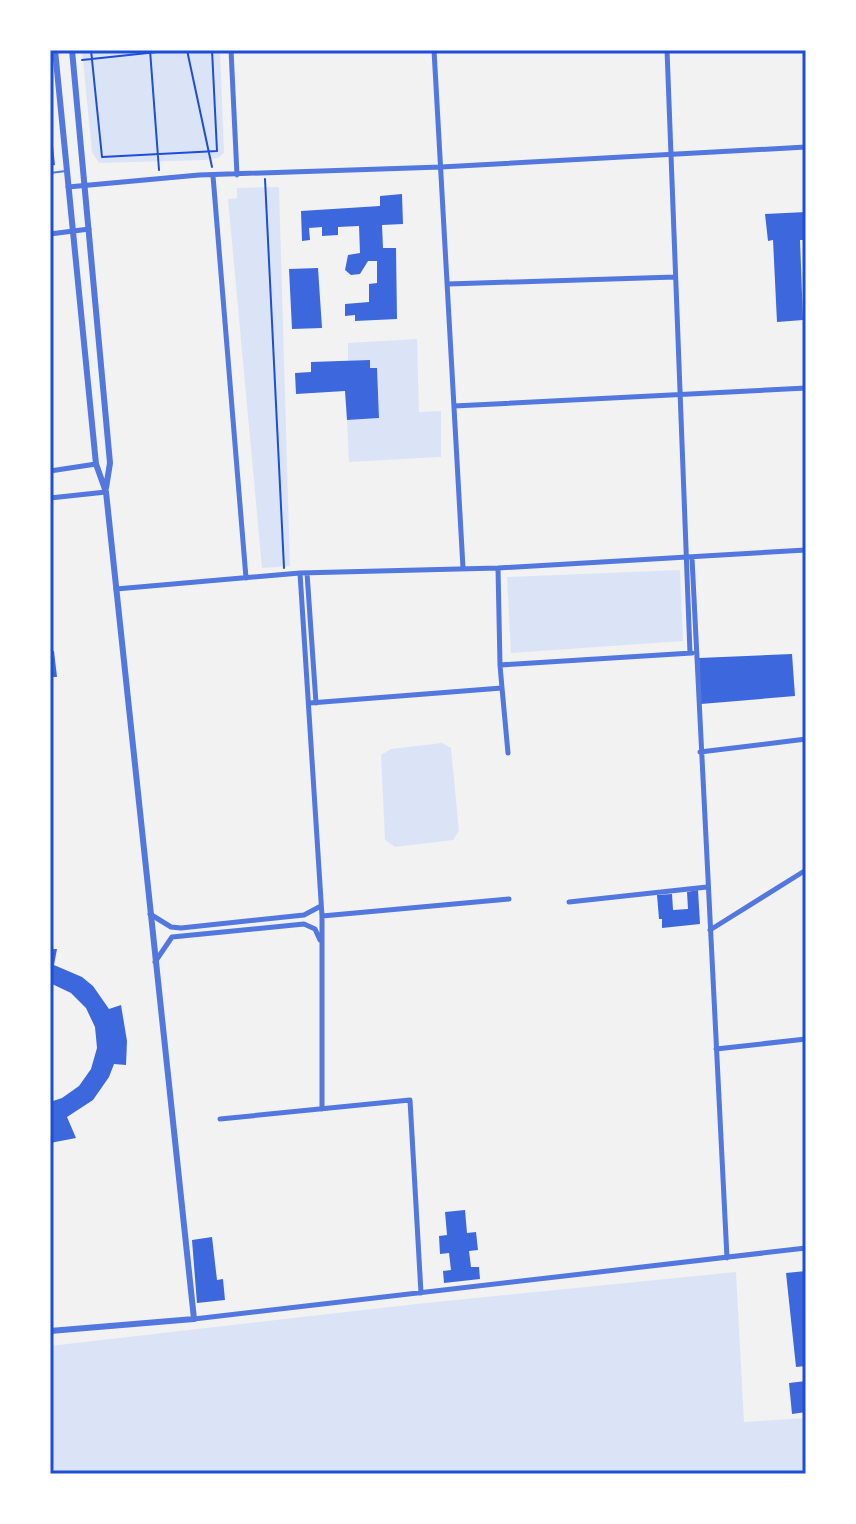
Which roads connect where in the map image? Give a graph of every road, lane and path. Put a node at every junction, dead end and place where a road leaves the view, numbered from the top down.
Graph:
1 (55, 50) edge
2 (72, 50) edge
3 (91, 50) edge
4 (176, 50) edge
5 (187, 50) edge
6 (212, 50) edge
7 (231, 50) edge
8 (434, 50) edge
9 (667, 50) edge
10 (150, 51) edge
11 (91, 59) junction
12 (73, 61) junction
13 (806, 147) edge
14 (210, 152) junction
15 (157, 154) junction
16 (671, 156) junction
17 (441, 167) junction
18 (67, 171) junction
19 (50, 173) edge
20 (264, 174) junction
21 (237, 175) junction
22 (213, 176) junction
23 (159, 179) junction
24 (85, 185) junction
25 (68, 187) junction
26 (89, 229) junction
27 (72, 231) junction
28 (50, 234) edge
29 (675, 277) junction
30 (447, 284) junction
31 (806, 388) edge
32 (681, 393) junction
33 (454, 406) junction
34 (110, 463) junction
35 (96, 464) junction
36 (50, 471) edge
37 (106, 492) junction
38 (50, 498) edge
39 (806, 550) edge
40 (689, 558) junction
41 (463, 568) junction
42 (498, 568) junction
43 (304, 573) junction
44 (285, 575) junction
45 (246, 578) junction
46 (116, 589) junction
47 (693, 653) junction
48 (500, 665) junction
49 (502, 688) junction
50 (313, 703) junction
51 (806, 739) edge
52 (700, 752) junction
53 (508, 753) dead end
54 (806, 870) edge
55 (707, 887) junction
56 (509, 899) dead end
57 (569, 902) dead end
58 (321, 905) junction
59 (149, 913) junction
60 (322, 916) junction
61 (709, 931) junction
62 (322, 944) junction
63 (155, 962) junction
64 (806, 1039) edge
65 (716, 1049) junction
66 (322, 1109) junction
67 (220, 1119) dead end
68 (806, 1248) edge
69 (727, 1258) junction
70 (421, 1293) junction
71 (194, 1319) junction
72 (50, 1331) edge

1 - 18 street
2 - 12 street
3 - 11 path
4 - 10 path
5 - 14 path
6 - 14 path
7 - 21 street
8 - 17 street
9 - 16 street
10 - 11 path
10 - 15 path
11 - 12 path
11 - 15 path
12 - 24 street
13 - 16 street
14 - 15 path
14 - 22 path
15 - 23 path
16 - 17 street
16 - 29 street
17 - 20 street
17 - 30 street
18 - 19 lane
18 - 25 street
20 - 21 street
20 - 44 path
21 - 22 street
22 - 23 street
22 - 45 street
23 - 24 street
24 - 25 street
24 - 26 street
25 - 27 street
26 - 27 street
26 - 34 street
27 - 28 street
27 - 35 street
29 - 30 street
29 - 32 street
30 - 33 street
31 - 32 street
32 - 33 street
32 - 40 street
33 - 41 street
34 - 35 street
34 - 37 street
35 - 36 street
35 - 37 street
37 - 38 street
37 - 46 street
39 - 40 street
40 - 42 street
40 - 47 street
41 - 42 street
41 - 43 street
42 - 48 street
43 - 44 street
43 - 50 street
44 - 45 street
45 - 46 street
46 - 59 street
47 - 48 street
47 - 52 street
48 - 49 street
49 - 50 street
49 - 53 street
50 - 58 street
51 - 52 street
52 - 55 street
54 - 61 street
55 - 57 street
55 - 61 street
56 - 60 street
58 - 59 street
58 - 60 street
59 - 63 street
60 - 62 street
61 - 65 street
62 - 63 street
62 - 66 street
63 - 71 street
64 - 65 street
65 - 69 street
66 - 67 street
66 - 70 street
68 - 69 street
69 - 70 street
70 - 71 street
71 - 72 street

